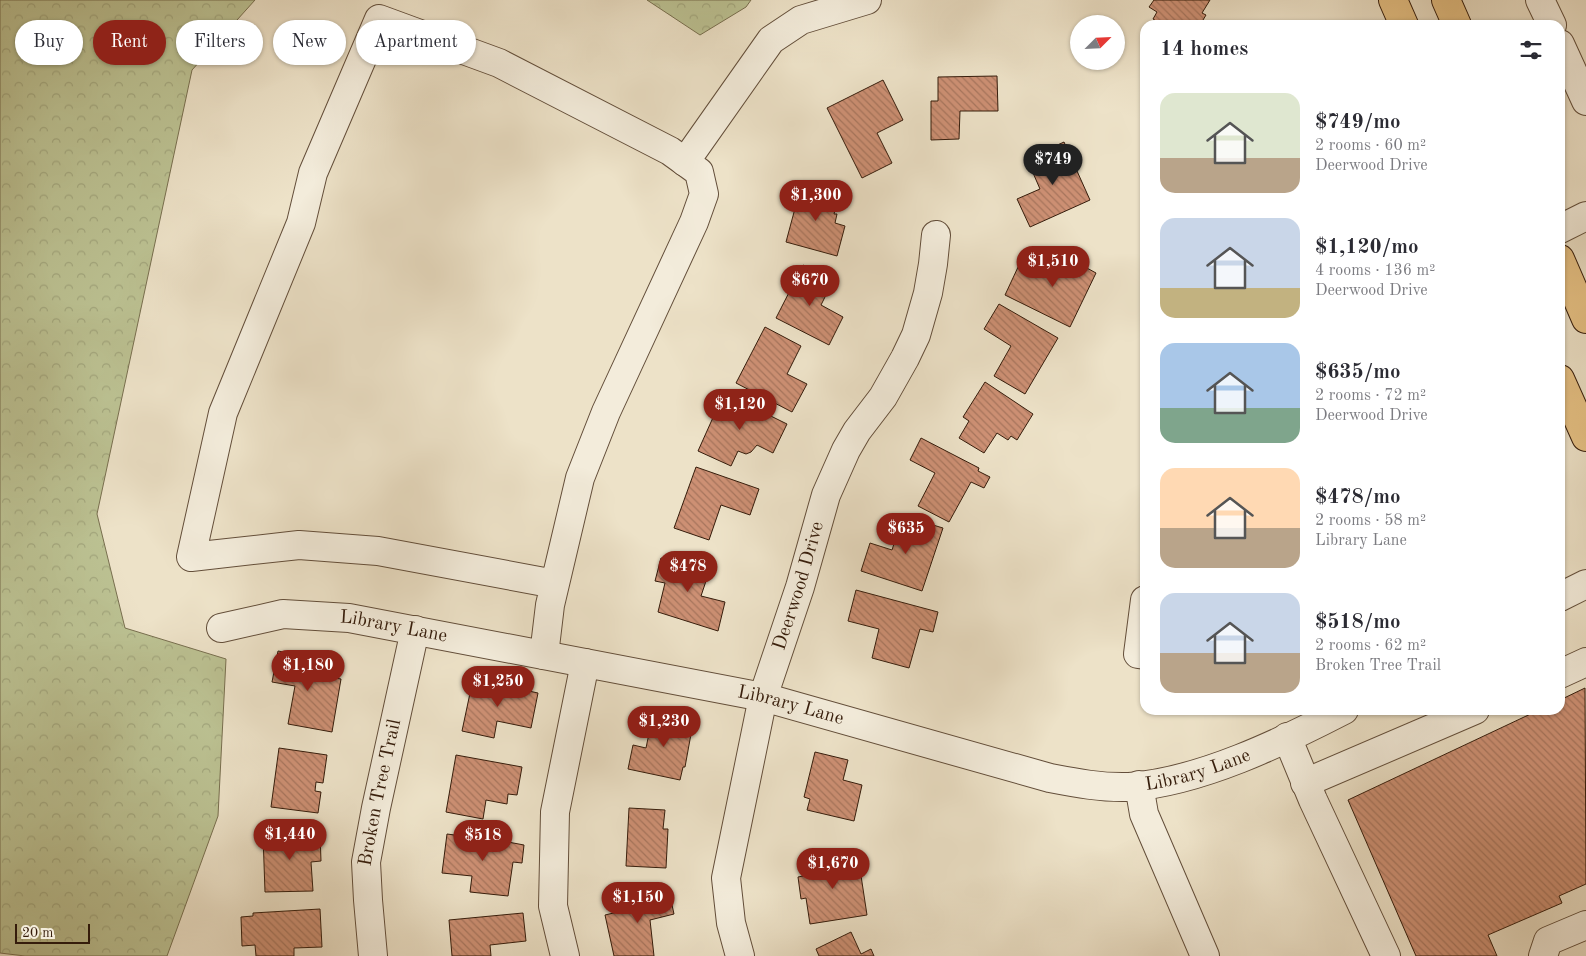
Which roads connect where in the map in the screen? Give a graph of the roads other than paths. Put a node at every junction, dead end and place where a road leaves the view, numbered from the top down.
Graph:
1 (867, 0) edge
2 (1392, 0) edge
3 (1446, 0) edge
4 (1540, 0) edge
5 (1402, 20) edge
6 (1455, 20) edge
7 (1550, 20) edge
8 (1565, 55) edge
9 (1586, 101) edge
10 (686, 162) junction
11 (1586, 216) edge
12 (1565, 226) edge
13 (936, 235) dead end
14 (1565, 271) edge
15 (1586, 319) edge
16 (1565, 389) edge
17 (1586, 437) edge
18 (555, 584) junction
19 (221, 628) dead end
20 (415, 630) junction
21 (1140, 639) edge
22 (1140, 654) edge
23 (544, 655) junction
24 (1586, 662) edge
25 (585, 663) junction
26 (1565, 672) edge
27 (763, 697) junction
28 (1333, 715) edge
29 (1463, 715) edge
30 (1287, 737) junction
31 (1306, 783) junction
32 (1139, 785) junction
33 (1586, 924) edge
34 (373, 956) edge
35 (566, 956) edge
36 (740, 956) edge
37 (1205, 956) edge
38 (1386, 956) edge
39 (1543, 956) edge

1 - 10 street
2 - 5 main road
3 - 6 main road
4 - 7 street
8 - 9 street
10 - 18 street
10 - 18 street
11 - 12 street
13 - 27 street, Deerwood Drive
14 - 15 main road
16 - 17 main road
18 - 23 street
19 - 20 street, Library Lane
20 - 23 street, Library Lane
20 - 34 street, Broken Tree Trail
21 - 22 street
23 - 25 street, Library Lane
24 - 26 street
25 - 27 street, Library Lane
25 - 35 street
27 - 32 street, Library Lane
27 - 36 street, Deerwood Drive
28 - 30 street, Library Lane
29 - 31 street
30 - 31 street
30 - 32 street, Library Lane
31 - 38 street
32 - 37 street
33 - 39 street

